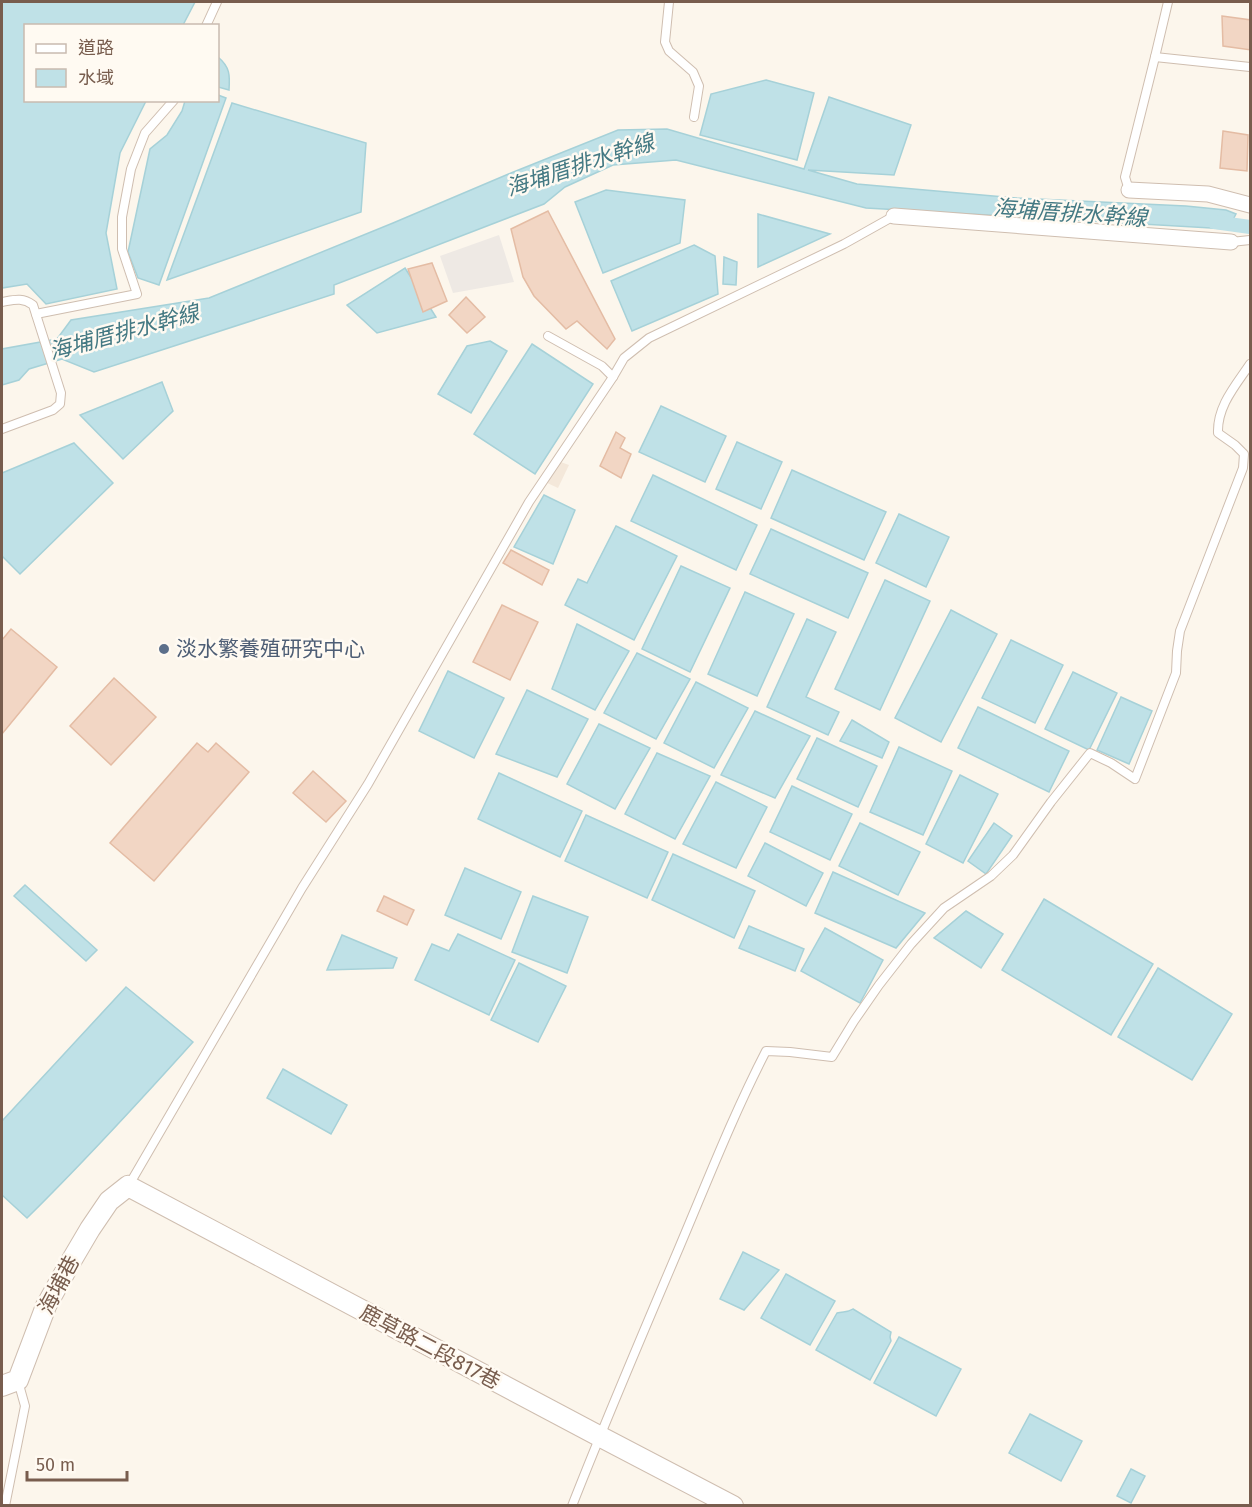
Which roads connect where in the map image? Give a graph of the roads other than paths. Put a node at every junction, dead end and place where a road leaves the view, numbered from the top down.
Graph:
1 (216, 2) edge
2 (669, 2) edge
3 (1168, 2) edge
4 (207, 24) edge
5 (1155, 57) junction
6 (1251, 67) edge
7 (172, 102) edge
8 (694, 117) dead end
9 (1129, 190) joint
10 (1251, 205) edge
11 (894, 216) joint
12 (1251, 240) edge
13 (1230, 242) joint
14 (2, 302) edge
15 (36, 314) junction
16 (548, 336) dead end
17 (1251, 364) edge
18 (613, 377) junction
19 (2, 429) edge
20 (128, 1186) junction
21 (10, 1383) edge
22 (599, 1436) junction
23 (5, 1506) edge
24 (572, 1506) edge
25 (733, 1506) edge

1 - 4 lane
2 - 8 lane
3 - 5 lane
5 - 6 lane
5 - 9 lane
7 - 15 lane
9 - 10 street
11 - 13 street
11 - 18 lane
12 - 13 lane
14 - 15 lane
15 - 19 lane
16 - 18 lane
17 - 22 lane
18 - 20 lane
20 - 21 street, 海埔巷
20 - 22 street, 鹿草路二段817巷
21 - 23 lane
22 - 24 lane
22 - 25 street, 鹿草路二段817巷

